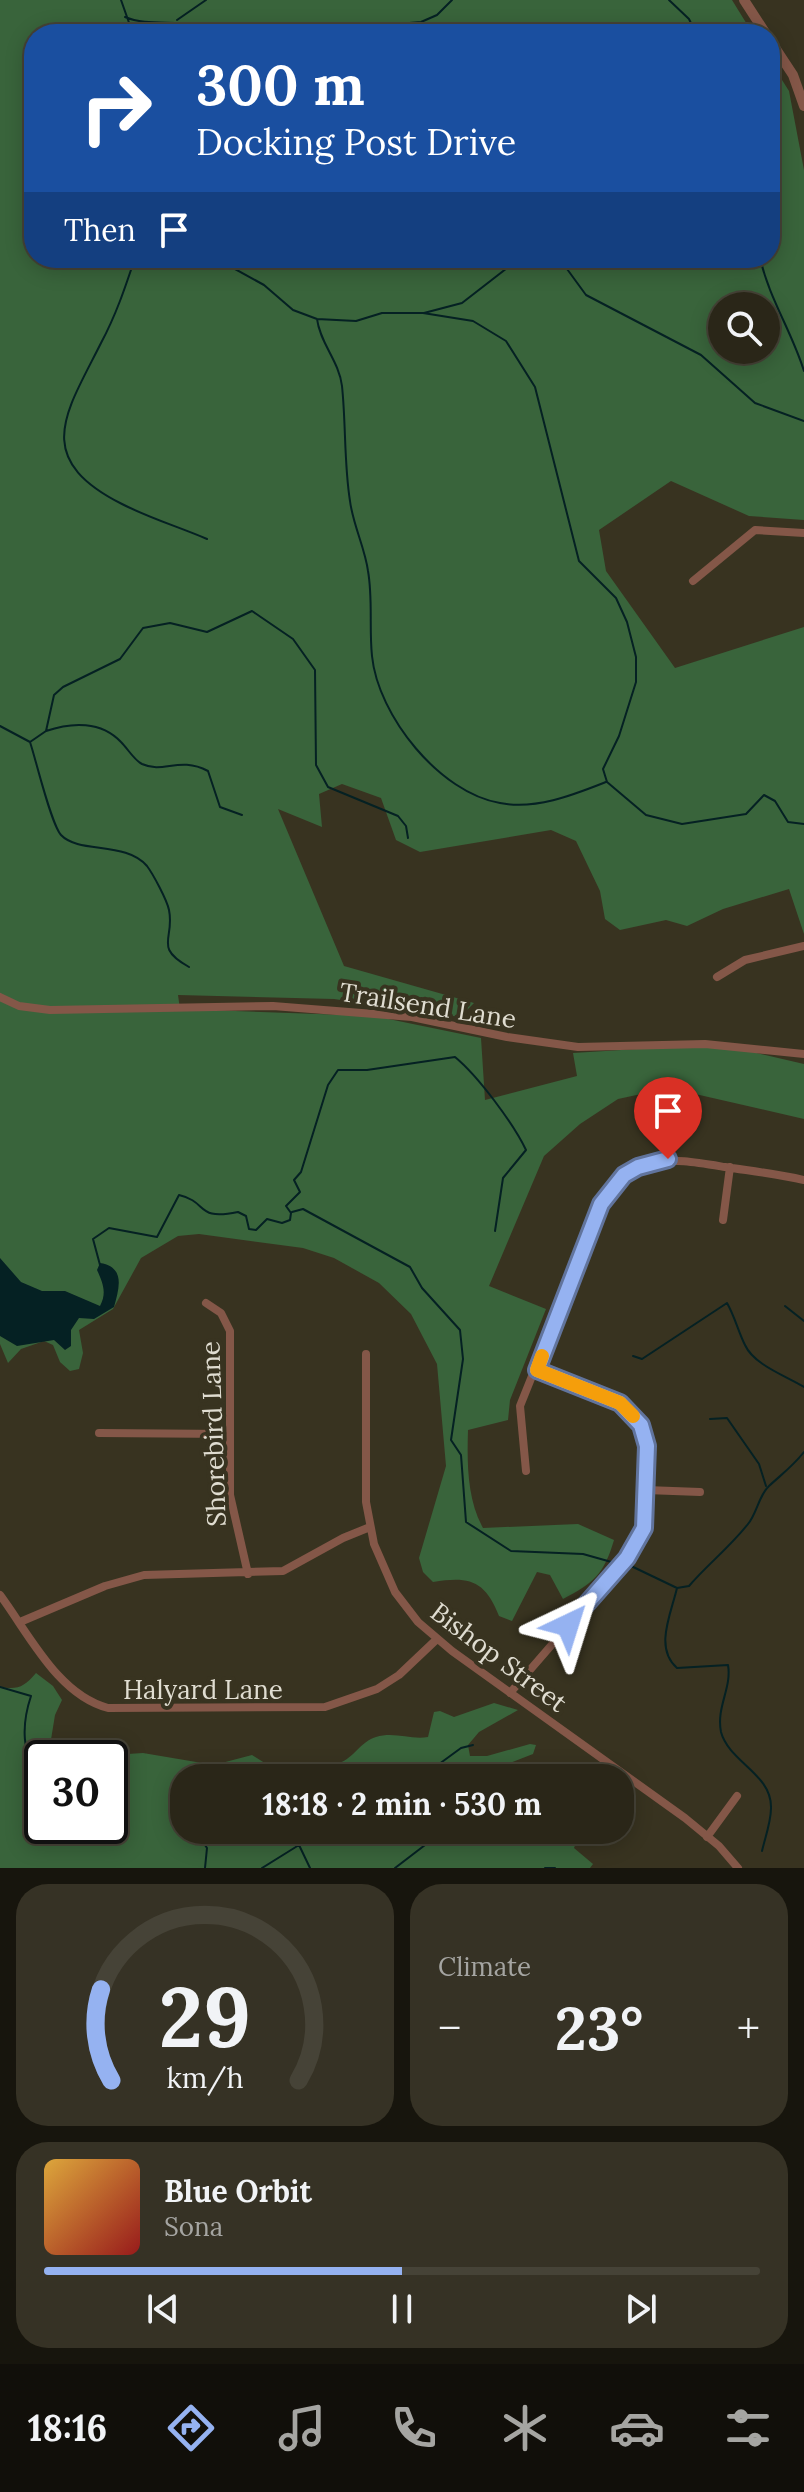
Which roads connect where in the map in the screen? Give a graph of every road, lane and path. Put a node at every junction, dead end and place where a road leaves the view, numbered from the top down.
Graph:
1 (744, 0) edge
2 (760, 24) edge
3 (780, 55) edge
4 (804, 106) edge
5 (804, 533) edge
6 (693, 581) dead end
7 (804, 946) edge
8 (717, 977) dead end
9 (0, 997) edge
10 (804, 1054) edge
11 (730, 1167) junction
12 (803, 1176) edge
13 (723, 1220) dead end
14 (206, 1303) dead end
15 (366, 1354) dead end
16 (537, 1370) junction
17 (99, 1433) dead end
18 (230, 1434) junction
19 (526, 1471) dead end
20 (646, 1490) junction
21 (700, 1492) dead end
22 (370, 1527) junction
23 (248, 1574) junction
24 (0, 1595) edge
25 (20, 1622) junction
26 (437, 1639) junction
27 (510, 1693) junction
28 (737, 1796) dead end
29 (707, 1837) junction
30 (738, 1868) edge

1 - 2 street
3 - 4 street
5 - 6 street
7 - 8 street
9 - 10 street, Trailsend Lane
11 - 12 street
11 - 13 street
11 - 16 street
14 - 18 street, Shorebird Lane
15 - 22 street, Bishop Street
16 - 19 street
16 - 20 street
17 - 18 street
18 - 23 street, Shorebird Lane
20 - 21 street
20 - 27 street
22 - 23 street
22 - 26 street, Bishop Street
23 - 25 street
24 - 25 street, Halyard Lane
25 - 26 street, Halyard Lane
26 - 27 street, Bishop Street
27 - 29 street, Bishop Street
28 - 29 street
29 - 30 street, Bishop Street

